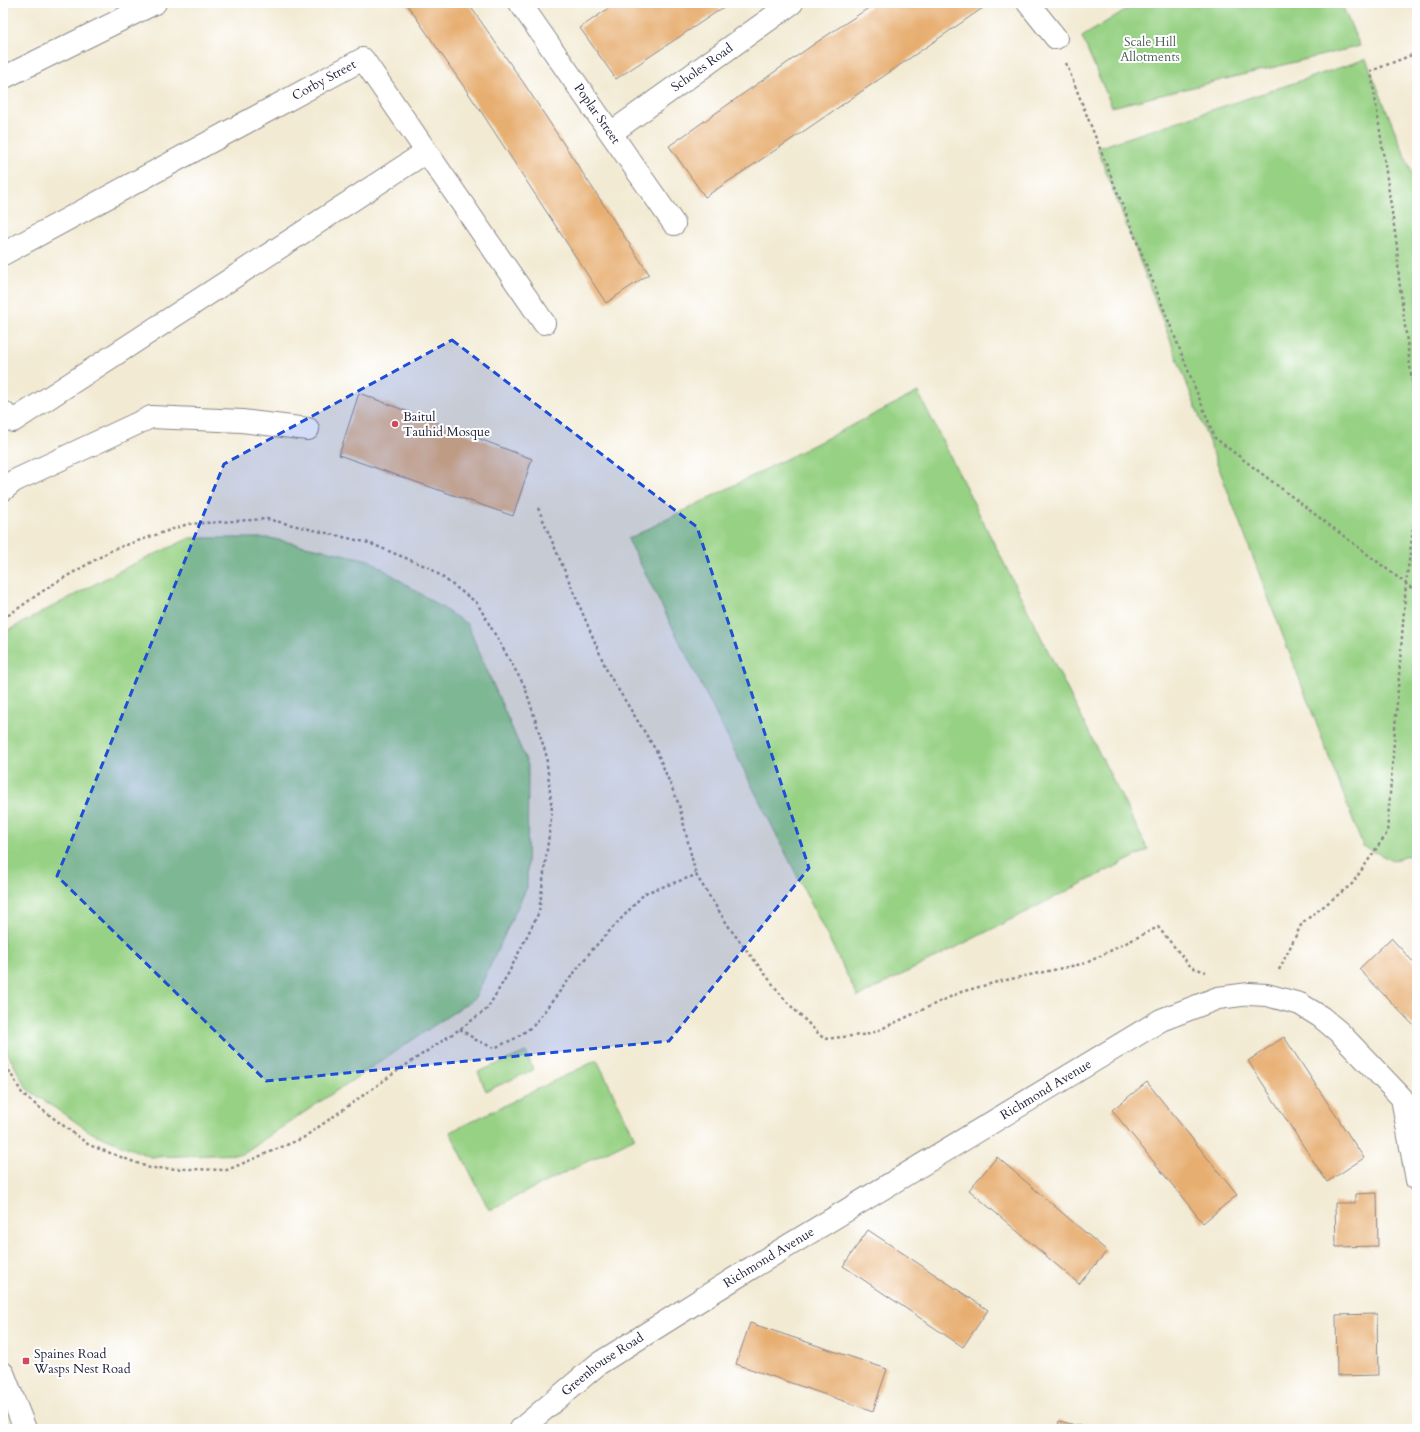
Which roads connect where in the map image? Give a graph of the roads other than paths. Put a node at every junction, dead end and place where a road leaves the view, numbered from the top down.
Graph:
1 (155, 3) edge
2 (792, 3) edge
3 (1028, 3) edge
4 (522, 4) edge
5 (1056, 38) road end
6 (3, 78) edge
7 (611, 133) junction
8 (426, 152) junction
9 (674, 224) dead end
10 (3, 254) edge
11 (544, 323) dead end
12 (3, 412) edge
13 (308, 429) dead end
14 (3, 490) edge
15 (1409, 1095) edge
16 (1417, 1180) edge
17 (688, 1307) joint
18 (3, 1373) edge
19 (25, 1429) edge
20 (521, 1429) edge

1 - 6 street
2 - 7 street, Scholes Road
3 - 5 street
4 - 7 street, Poplar Street
7 - 9 street, Poplar Street
8 - 10 street, Corby Street
8 - 11 street, Corby Street
8 - 12 street
13 - 14 street
15 - 16 street, Richmond Avenue
15 - 17 street, Richmond Avenue
17 - 20 street, Greenhouse Road
18 - 19 street

